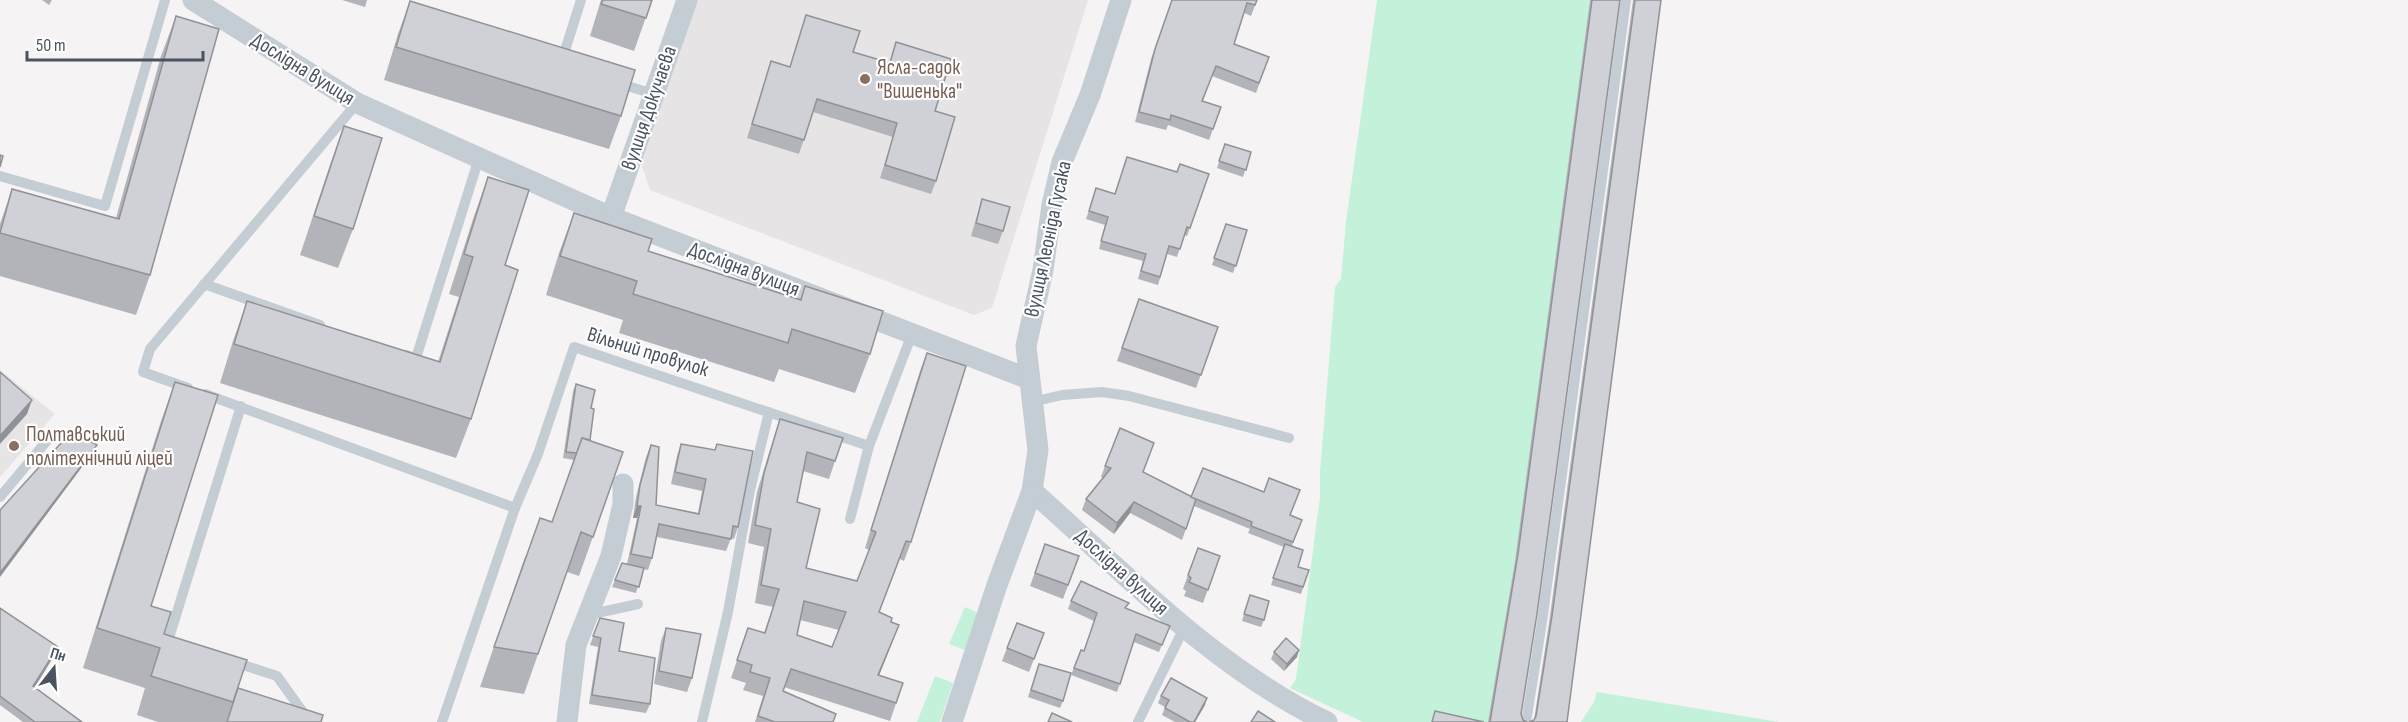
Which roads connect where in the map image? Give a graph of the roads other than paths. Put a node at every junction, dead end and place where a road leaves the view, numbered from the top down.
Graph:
1 (165, 0) edge
2 (193, 0) edge
3 (581, 0) edge
4 (687, 0) edge
5 (1121, 0) edge
6 (1626, 0) edge
7 (560, 65) edge
8 (602, 78) edge
9 (654, 94) junction
10 (357, 103) junction
11 (479, 158) junction
12 (0, 176) edge
13 (611, 217) junction
14 (204, 284) junction
15 (327, 327) edge
16 (912, 334) junction
17 (394, 351) edge
18 (1029, 379) junction
19 (1032, 402) junction
20 (241, 406) junction
21 (769, 412) junction
22 (50, 437) dead end
23 (1288, 438) dead end
24 (869, 446) junction
25 (622, 484) edge
26 (1032, 491) junction
27 (0, 497) edge
28 (515, 508) junction
29 (850, 519) dead end
30 (638, 604) dead end
31 (586, 615) junction
32 (1184, 628) junction
33 (190, 648) edge
34 (223, 658) edge
35 (310, 722) edge
36 (442, 722) edge
37 (567, 722) edge
38 (702, 722) edge
39 (952, 722) edge
40 (1138, 722) edge
41 (1327, 722) edge
42 (1526, 722) edge

1 - 12 lane
2 - 10 street, Дослідна вулиця
3 - 7 lane
4 - 9 street, вулиця Докучаєва
5 - 18 street, вулиця Леоніда Гусака
6 - 42 lane
8 - 9 lane
9 - 13 street, вулиця Докучаєва
10 - 11 street, Дослідна вулиця
10 - 14 lane
11 - 13 street, Дослідна вулиця
11 - 17 lane
13 - 16 street, Дослідна вулиця
14 - 15 lane
14 - 20 lane
16 - 18 street, Дослідна вулиця
16 - 24 lane
18 - 19 street
19 - 23 lane
19 - 26 street
20 - 28 lane
20 - 33 lane
21 - 24 lane, Вільний провулок
21 - 28 lane, Вільний провулок
21 - 38 lane
22 - 27 lane
24 - 29 lane
25 - 31 street
26 - 32 street, Дослідна вулиця
26 - 39 street
28 - 36 lane
30 - 31 lane
31 - 37 street
32 - 40 lane
32 - 41 street, Дослідна вулиця
34 - 35 lane

